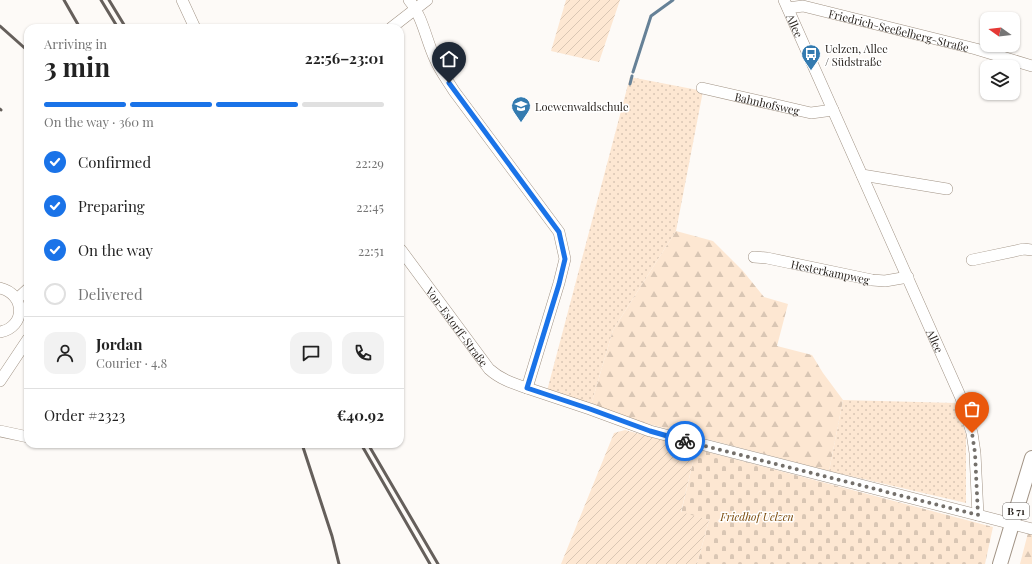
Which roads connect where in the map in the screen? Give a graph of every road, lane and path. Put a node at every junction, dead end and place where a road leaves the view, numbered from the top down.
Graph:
1 (182, 0) edge
2 (427, 0) edge
3 (412, 4) edge
4 (786, 4) edge
5 (193, 24) edge
6 (394, 24) edge
7 (1032, 66) edge
8 (702, 88) dead end
9 (834, 110) junction
10 (862, 175) junction
11 (947, 189) dead end
12 (1032, 250) edge
13 (404, 254) edge
14 (754, 257) dead end
15 (972, 260) dead end
16 (908, 277) junction
17 (0, 288) edge
18 (24, 293) edge
19 (17, 300) junction
20 (0, 332) edge
21 (24, 345) edge
22 (0, 381) edge
23 (527, 388) junction
24 (0, 431) edge
25 (24, 436) edge
26 (1032, 458) edge
27 (978, 515) junction
28 (1012, 524) junction
29 (1032, 529) edge
30 (1000, 564) edge

1 - 5 street
2 - 3 street
3 - 6 street
3 - 23 street
4 - 7 street, Friedrich-Seeßelberg-Straße
4 - 9 street, Allee
8 - 9 street, Bahnhofsweg
9 - 10 street, Allee
10 - 11 street
10 - 16 street, Allee
12 - 15 street
13 - 23 street, Von-Estorff-Straße
14 - 16 street, Hesterkampweg
16 - 27 street, Allee
17 - 19 street
18 - 19 street
19 - 20 street
21 - 22 street
23 - 27 street, Von-Estorff-Straße
24 - 25 street
26 - 28 main road, B 71
27 - 28 street, Von-Estorff-Straße
28 - 29 street, Von-Estorff-Straße
28 - 30 main road, B 71

